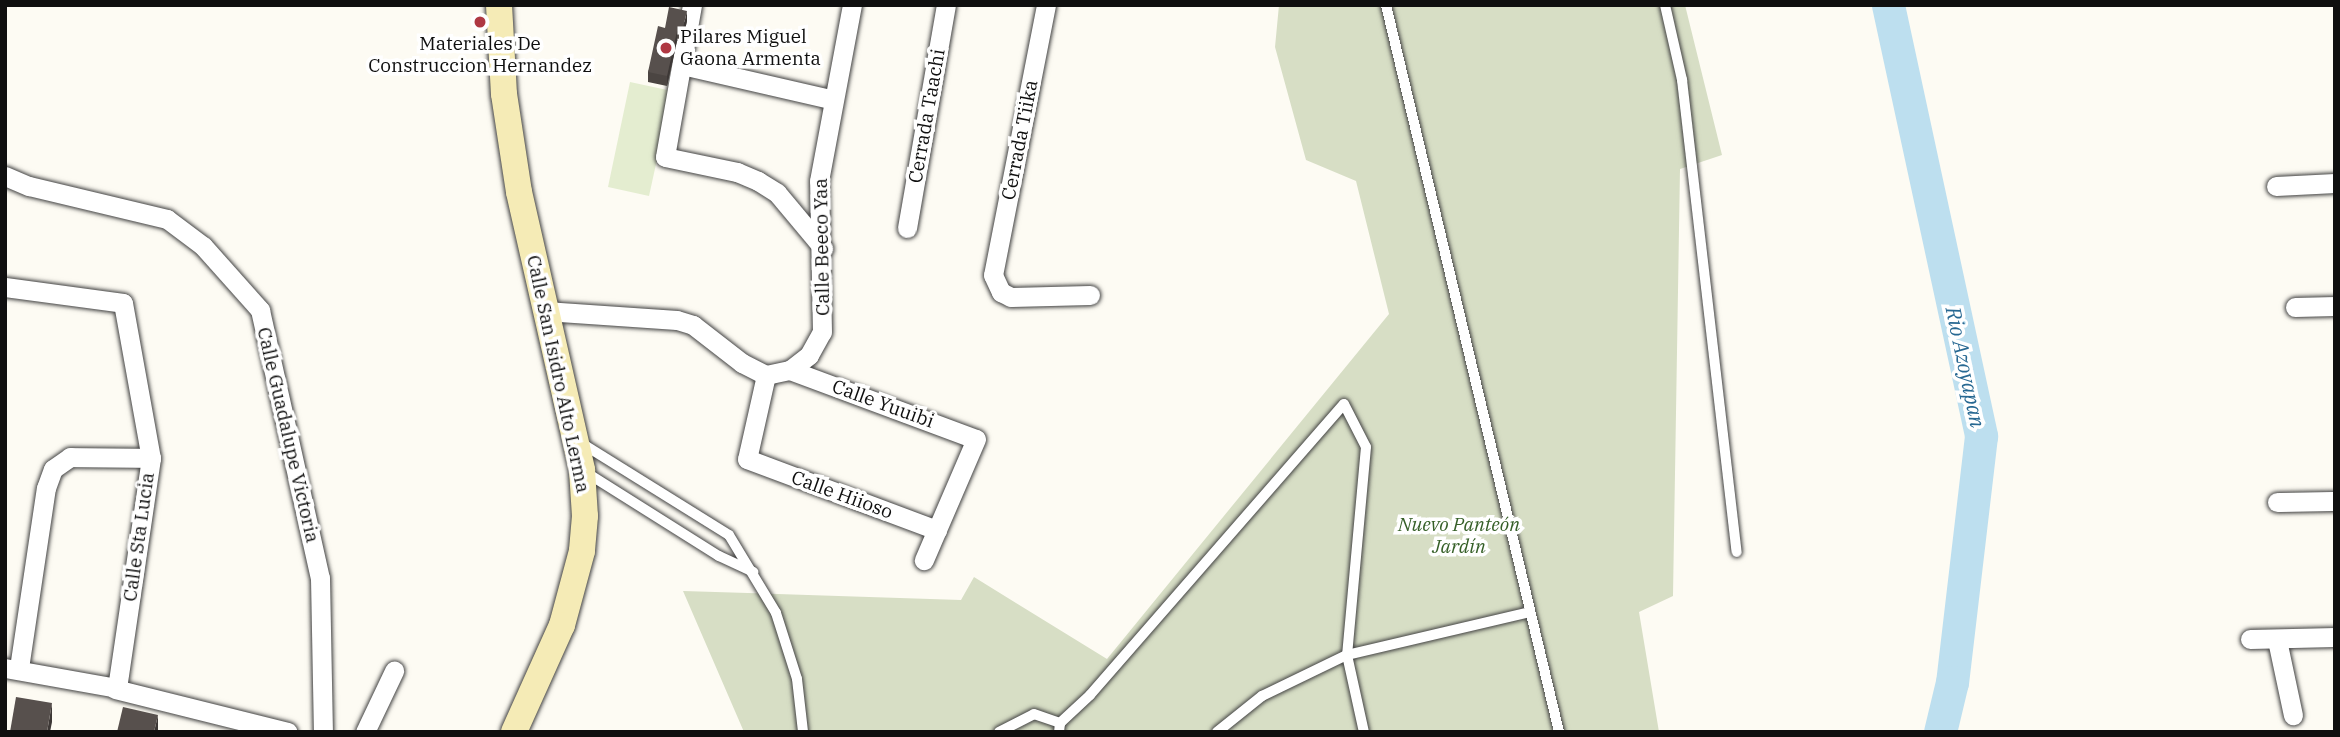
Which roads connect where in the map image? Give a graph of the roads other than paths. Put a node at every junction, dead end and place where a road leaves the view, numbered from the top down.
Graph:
1 (499, 5) edge
2 (692, 5) edge
3 (852, 5) edge
4 (946, 5) edge
5 (1046, 5) edge
6 (1387, 5) edge
7 (1665, 5) edge
8 (682, 65) junction
9 (831, 99) junction
10 (5, 176) edge
11 (2335, 183) edge
12 (2276, 186) dead end
13 (908, 228) dead end
14 (823, 248) junction
15 (5, 287) edge
16 (1090, 295) dead end
17 (2335, 306) edge
18 (2295, 307) dead end
19 (545, 311) junction
20 (790, 370) junction
21 (765, 375) junction
22 (576, 440) junction
23 (151, 458) junction
24 (582, 470) junction
25 (2335, 501) edge
26 (2277, 502) dead end
27 (937, 530) junction
28 (1737, 552) dead end
29 (924, 560) dead end
30 (755, 572) junction
31 (1530, 612) junction
32 (2335, 637) edge
33 (2250, 639) dead end
34 (2277, 640) junction
35 (1347, 655) junction
36 (12, 668) edge
37 (394, 671) dead end
38 (116, 688) junction
39 (2293, 715) dead end
40 (1059, 727) edge
41 (288, 732) edge
42 (323, 732) edge
43 (365, 732) edge
44 (514, 732) edge
45 (803, 732) edge
46 (999, 732) edge
47 (1217, 732) edge
48 (1364, 732) edge
49 (1559, 732) edge

1 - 19 street, Calle San Isidro Alto Lerma
2 - 8 street
3 - 9 street, Calle Beeco Yaa
4 - 13 street, Cerrada Taachi
5 - 16 street, Cerrada Tiika
6 - 31 lane
7 - 28 lane
8 - 9 street
8 - 14 street
9 - 14 street, Calle Beeco Yaa
10 - 42 street, Calle Guadalupe Victoria
11 - 12 street
14 - 20 street, Calle Beeco Yaa
15 - 23 street, Calle Sta Lucia
17 - 18 street
19 - 21 street
19 - 22 street, Calle San Isidro Alto Lerma
20 - 21 street
20 - 27 street, Calle Yuuibi
21 - 27 street, Calle Hiioso
22 - 24 street, Calle San Isidro Alto Lerma
22 - 30 lane
23 - 36 street
23 - 38 street, Calle Sta Lucia
24 - 30 lane
24 - 44 street, Calle San Isidro Alto Lerma
25 - 26 street
27 - 29 street
30 - 45 lane
31 - 35 lane
31 - 49 lane
32 - 34 street
33 - 34 street
34 - 39 street
35 - 40 lane
35 - 47 lane
35 - 48 lane
36 - 38 street
37 - 43 street
38 - 41 street
40 - 46 lane

